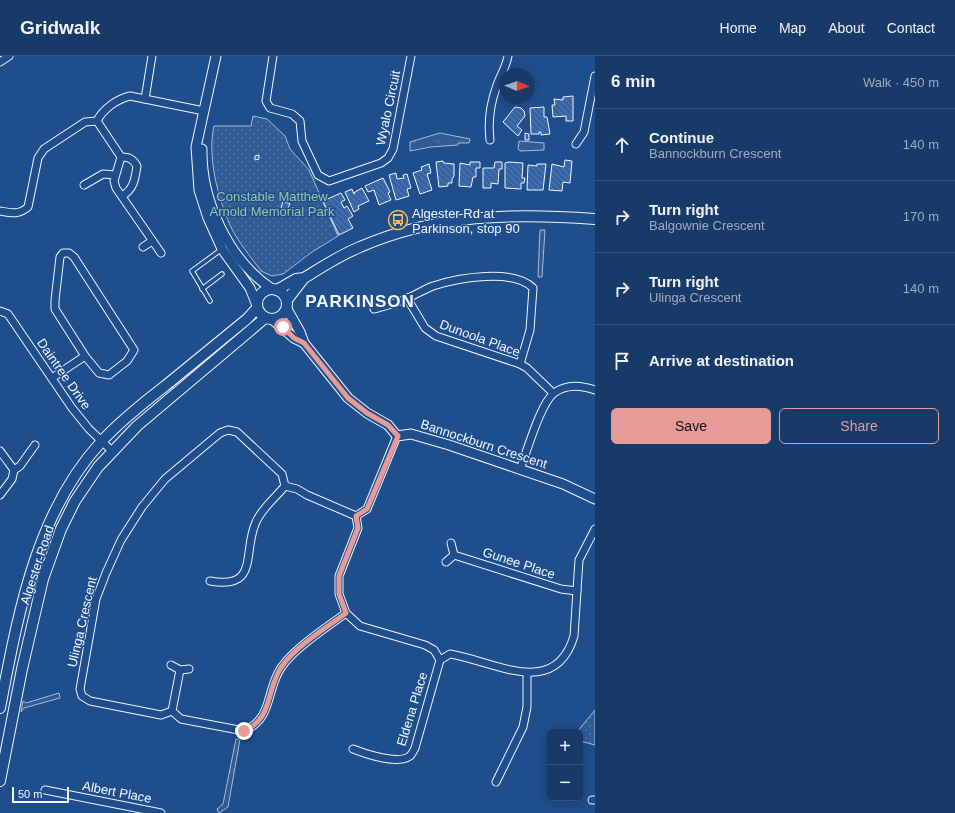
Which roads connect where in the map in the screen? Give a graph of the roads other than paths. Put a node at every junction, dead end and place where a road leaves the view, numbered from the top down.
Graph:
1 (9, 56) edge
2 (152, 56) edge
3 (216, 56) edge
4 (273, 56) edge
5 (410, 56) edge
6 (508, 56) edge
7 (0, 62) edge
8 (595, 76) edge
9 (145, 99) junction
10 (204, 111) junction
11 (97, 121) junction
12 (490, 140) dead end
13 (576, 144) dead end
14 (121, 157) junction
15 (115, 175) junction
16 (84, 185) dead end
17 (122, 196) junction
18 (0, 211) edge
19 (595, 219) edge
20 (152, 241) junction
21 (143, 247) dead end
22 (226, 247) junction
23 (160, 253) dead end
24 (222, 274) dead end
25 (304, 278) junction
26 (202, 289) junction
27 (275, 289) junction
28 (407, 298) junction
29 (210, 301) dead end
30 (287, 305) junction
31 (256, 306) junction
32 (374, 308) dead end
33 (0, 311) edge
34 (269, 319) junction
35 (304, 343) junction
36 (85, 356) junction
37 (520, 364) junction
38 (52, 378) junction
39 (595, 390) edge
40 (553, 393) junction
41 (398, 436) junction
42 (102, 441) junction
43 (35, 445) dead end
44 (0, 451) edge
45 (112, 451) junction
46 (520, 469) junction
47 (14, 470) junction
48 (285, 486) junction
49 (0, 496) edge
50 (595, 499) edge
51 (356, 516) junction
52 (595, 529) edge
53 (452, 543) dead end
54 (454, 554) junction
55 (446, 562) dead end
56 (210, 581) dead end
57 (577, 591) junction
58 (346, 613) junction
59 (440, 660) junction
60 (171, 665) dead end
61 (189, 669) dead end
62 (180, 670) junction
63 (527, 674) junction
64 (0, 708) edge
65 (172, 711) junction
66 (353, 749) dead end
67 (0, 781) edge
68 (496, 782) dead end
69 (45, 790) dead end
70 (161, 813) edge

1 - 7 street
2 - 9 street
3 - 10 street
4 - 5 street, Wyalo Circuit
6 - 12 street
8 - 13 street
9 - 10 street
9 - 11 street
10 - 22 street
11 - 14 street
11 - 18 street
14 - 15 street
14 - 17 street
15 - 16 street
15 - 17 street
17 - 20 street
19 - 25 main road
20 - 21 street
20 - 23 street
22 - 26 lane
22 - 27 street
22 - 31 street
24 - 26 lane
25 - 27 main road
25 - 30 main road
26 - 29 lane
27 - 30 main road
27 - 31 main road
28 - 32 street
28 - 37 street, Dunoola Place
28 - 37 street
30 - 34 main road
30 - 35 street
31 - 34 main road
31 - 42 main road, Algester Road
33 - 38 street, Daintree Drive
34 - 35 street
34 - 45 main road, Algester Road
35 - 41 street
36 - 36 street
36 - 38 street
37 - 40 street, Dunoola Place
38 - 42 street, Daintree Drive
39 - 40 street
40 - 46 street
41 - 46 street, Bannockburn Crescent
41 - 51 street
42 - 45 street, Daintree Drive
42 - 64 main road, Algester Road
43 - 47 street
44 - 47 street
45 - 67 main road, Algester Road
46 - 50 street, Bannockburn Crescent
47 - 49 street
48 - 51 street
48 - 56 street
48 - 65 street, Ulinga Crescent
51 - 58 street
52 - 57 street
53 - 54 street
54 - 55 street
54 - 57 street, Gunee Place
57 - 63 street
58 - 59 street
58 - 65 street
59 - 63 street
59 - 66 street, Eldena Place
60 - 62 street
61 - 62 street
62 - 65 street
63 - 68 street
69 - 70 street, Albert Place

